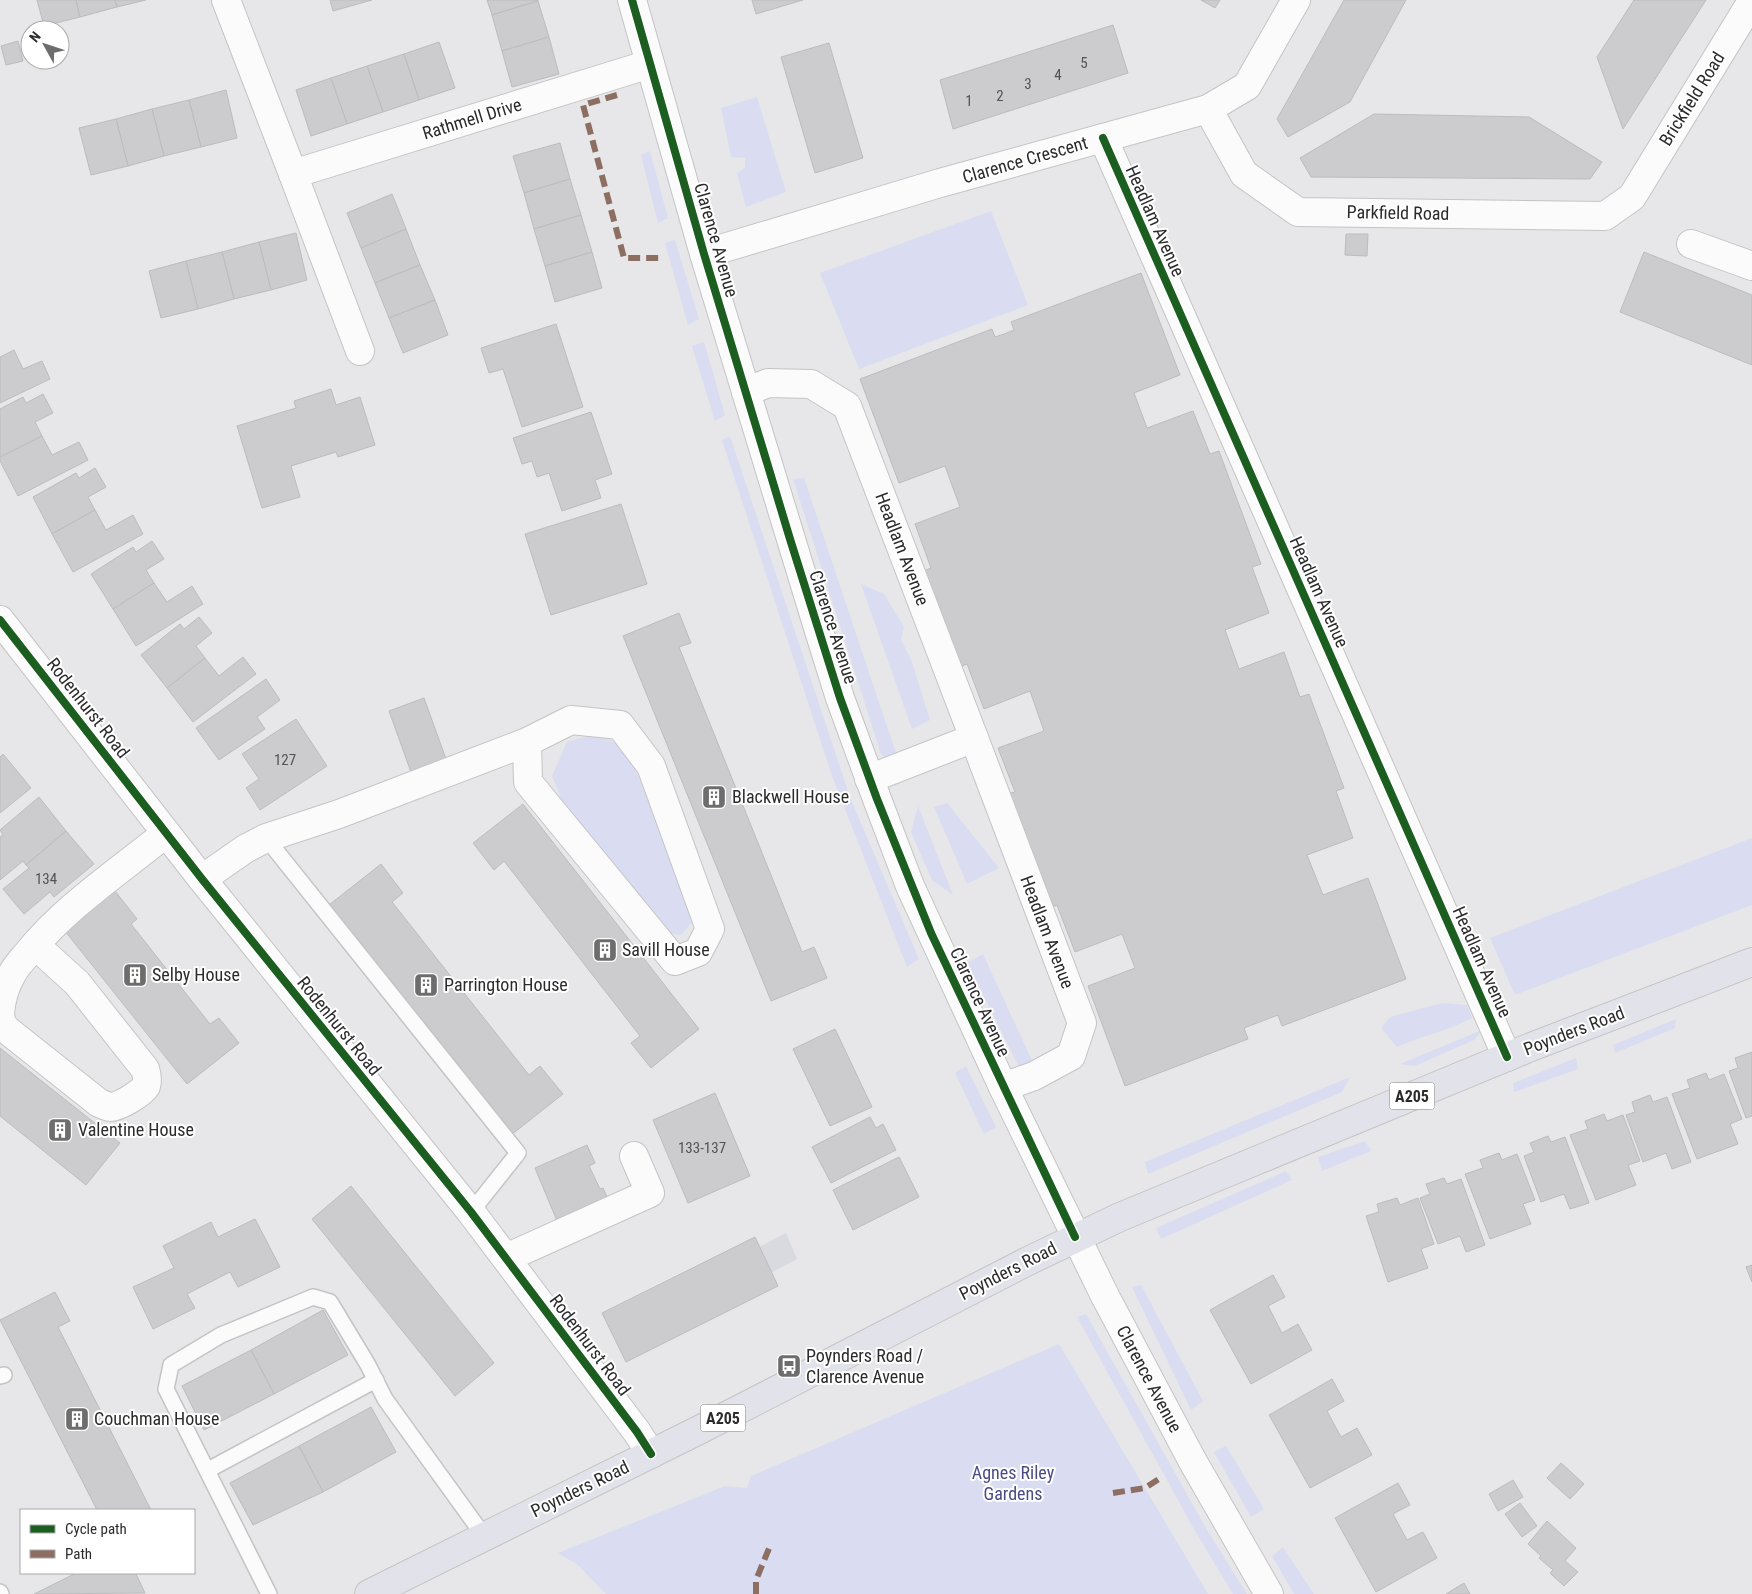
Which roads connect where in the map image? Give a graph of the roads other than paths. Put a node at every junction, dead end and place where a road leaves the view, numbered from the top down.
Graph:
1 (226, 0) edge
2 (632, 0) edge
3 (1296, 0) edge
4 (1752, 1) edge
5 (650, 64) junction
6 (1208, 109) junction
7 (1102, 138) junction
8 (293, 174) junction
9 (1632, 197) joint
10 (1691, 244) dead end
11 (704, 254) junction
12 (1752, 266) edge
13 (360, 351) dead end
14 (746, 392) junction
15 (0, 620) edge
16 (974, 738) junction
17 (528, 742) junction
18 (869, 779) junction
19 (166, 833) junction
20 (266, 838) junction
21 (202, 879) junction
22 (34, 945) junction
23 (1752, 962) edge
24 (0, 1009) edge
25 (1508, 1057) junction
26 (1003, 1087) junction
27 (634, 1156) dead end
28 (471, 1212) junction
29 (1075, 1238) junction
30 (506, 1258) junction
31 (376, 1380) junction
32 (651, 1454) junction
33 (208, 1470) junction
34 (484, 1536) junction
35 (269, 1594) edge
36 (369, 1594) edge
37 (1269, 1594) edge

1 - 8 street
2 - 5 street, Clarence Avenue
3 - 6 street, Clarence Crescent
4 - 9 street, Brickfield Road
5 - 8 street, Rathmell Drive
5 - 11 street, Clarence Avenue
6 - 7 street, Clarence Crescent
6 - 9 street, Parkfield Road
7 - 11 street, Clarence Crescent
7 - 25 street, Headlam Avenue
8 - 13 street
10 - 12 street
11 - 14 street, Clarence Avenue
14 - 16 street, Headlam Avenue
14 - 18 street, Clarence Avenue
15 - 19 street, Rodenhurst Road
16 - 18 street
16 - 26 street, Headlam Avenue
17 - 17 street
17 - 20 street
18 - 26 street, Clarence Avenue
19 - 21 street, Rodenhurst Road
19 - 22 street
20 - 21 street
20 - 28 lane
21 - 28 street, Rodenhurst Road
22 - 24 street
22 - 24 street
23 - 25 highway, Poynders Road / A205
25 - 29 highway, Poynders Road / A205
26 - 29 street, Clarence Avenue
27 - 30 street
28 - 30 street, Rodenhurst Road
29 - 32 highway, Poynders Road / A205
29 - 37 street, Clarence Avenue
30 - 32 street, Rodenhurst Road
31 - 33 lane
31 - 33 lane
31 - 34 lane
32 - 34 highway, Poynders Road / A205
33 - 35 lane
34 - 36 highway, Poynders Road / A205

